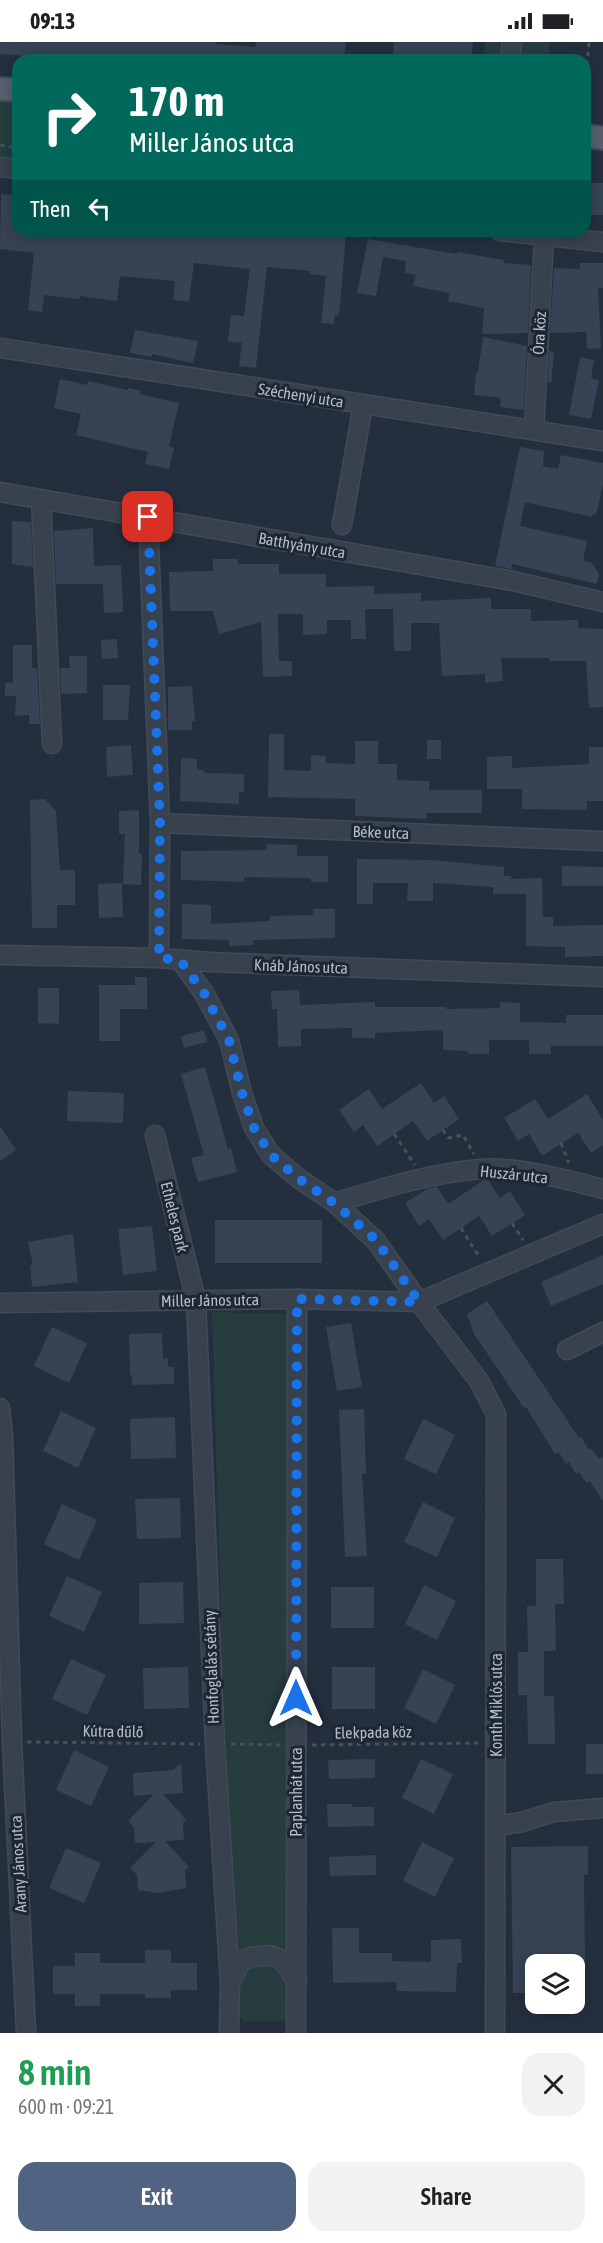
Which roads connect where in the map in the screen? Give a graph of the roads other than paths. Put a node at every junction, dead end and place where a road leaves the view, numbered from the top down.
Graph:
1 (544, 237) joint
2 (603, 242) edge
3 (0, 348) edge
4 (363, 405) junction
5 (534, 430) junction
6 (603, 441) edge
7 (0, 492) edge
8 (41, 499) junction
9 (148, 517) junction
10 (342, 525) dead end
11 (603, 602) edge
12 (52, 744) dead end
13 (160, 823) junction
14 (603, 841) edge
15 (0, 955) edge
16 (159, 958) junction
17 (180, 960) junction
18 (210, 962) junction
19 (603, 977) edge
20 (204, 993) junction
21 (155, 1135) dead end
22 (603, 1189) edge
23 (334, 1203) junction
24 (603, 1224) edge
25 (297, 1299) junction
26 (196, 1300) junction
27 (419, 1302) junction
28 (0, 1303) edge
29 (603, 1332) edge
30 (567, 1350) dead end
31 (0, 1408) edge
32 (603, 1808) edge
33 (495, 1826) junction
34 (297, 1981) junction
35 (230, 1983) junction
36 (26, 2033) edge
37 (229, 2033) edge
38 (296, 2033) edge
39 (495, 2033) edge

1 - 2 street
1 - 5 street, Óra köz
3 - 4 street, Széchenyi utca
4 - 5 street, Széchenyi utca
4 - 10 street
5 - 6 street, Széchenyi utca
7 - 8 street, Batthyány utca
8 - 9 street, Batthyány utca
8 - 12 street
9 - 11 street, Batthyány utca
9 - 13 street
13 - 14 street, Béke utca
13 - 16 street
15 - 16 street, Knáb János utca
16 - 17 street, Knáb János utca
17 - 18 street, Knáb János utca
17 - 20 street, Konth Miklós utca
18 - 19 street, Knáb János utca
18 - 20 street
20 - 23 street, Konth Miklós utca
21 - 26 street, Etheles park
22 - 23 street, Huszár utca
23 - 27 street, Konth Miklós utca
24 - 27 street
25 - 26 street, Miller János utca
25 - 27 street, Miller János utca
25 - 34 street, Paplanhát utca
26 - 28 street, Miller János utca
26 - 35 street, Honfoglalás sétány
27 - 33 street, Konth Miklós utca
29 - 30 street
31 - 36 street, Arany János utca
32 - 33 street
33 - 39 street, Konth Miklós utca
34 - 35 street
34 - 38 street, Paplanhát utca
35 - 37 street, Honfoglalás sétány

